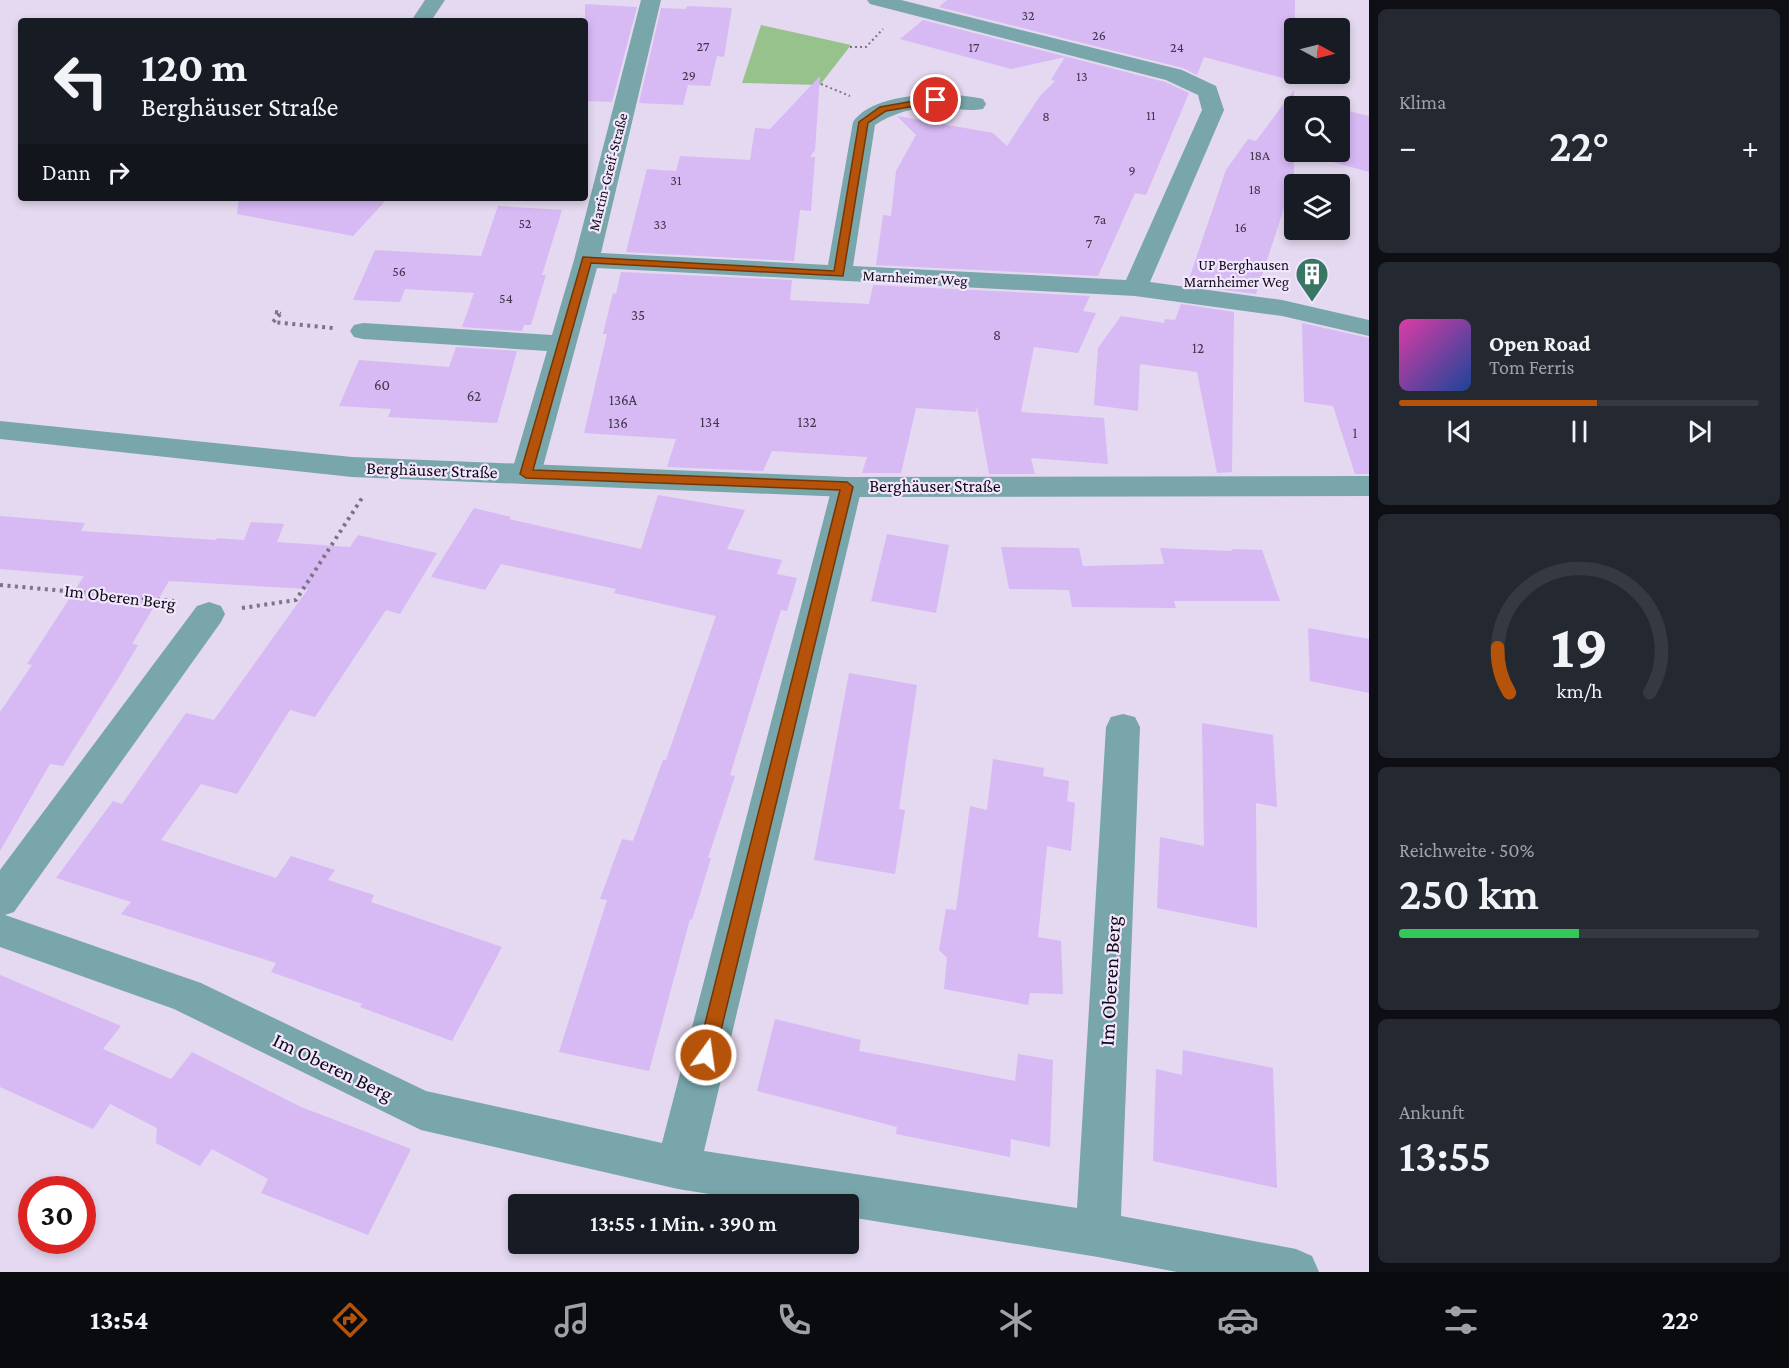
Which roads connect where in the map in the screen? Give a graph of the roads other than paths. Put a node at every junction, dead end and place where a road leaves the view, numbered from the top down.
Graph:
1 (435, 0) edge
2 (651, 0) edge
3 (877, 0) edge
4 (912, 4) edge
5 (423, 18) edge
6 (975, 104) dead end
7 (587, 260) junction
8 (839, 274) junction
9 (1135, 288) junction
10 (1369, 328) edge
11 (363, 331) road end
12 (562, 344) junction
13 (0, 430) edge
14 (526, 474) junction
15 (1369, 486) edge
16 (847, 487) junction
17 (209, 614) road end
18 (1123, 727) dead end
19 (0, 900) edge
20 (0, 930) edge
21 (678, 1168) junction
22 (1098, 1234) junction
23 (1296, 1272) edge

1 - 5 street
2 - 7 street, Martin-Greif-Straße
3 - 4 street
4 - 9 street
6 - 8 street
7 - 8 street, Marnheimer Weg
7 - 12 street, Martin-Greif-Straße
8 - 9 street, Marnheimer Weg
9 - 10 street, Marnheimer Weg
11 - 12 street
12 - 14 street, Martin-Greif-Straße
13 - 14 street, Berghäuser Straße
14 - 16 street, Berghäuser Straße
15 - 16 street, Berghäuser Straße
16 - 21 street
17 - 19 street
18 - 22 street, Im Oberen Berg
20 - 21 street, Im Oberen Berg
21 - 22 street, Im Oberen Berg
22 - 23 street, Im Oberen Berg

